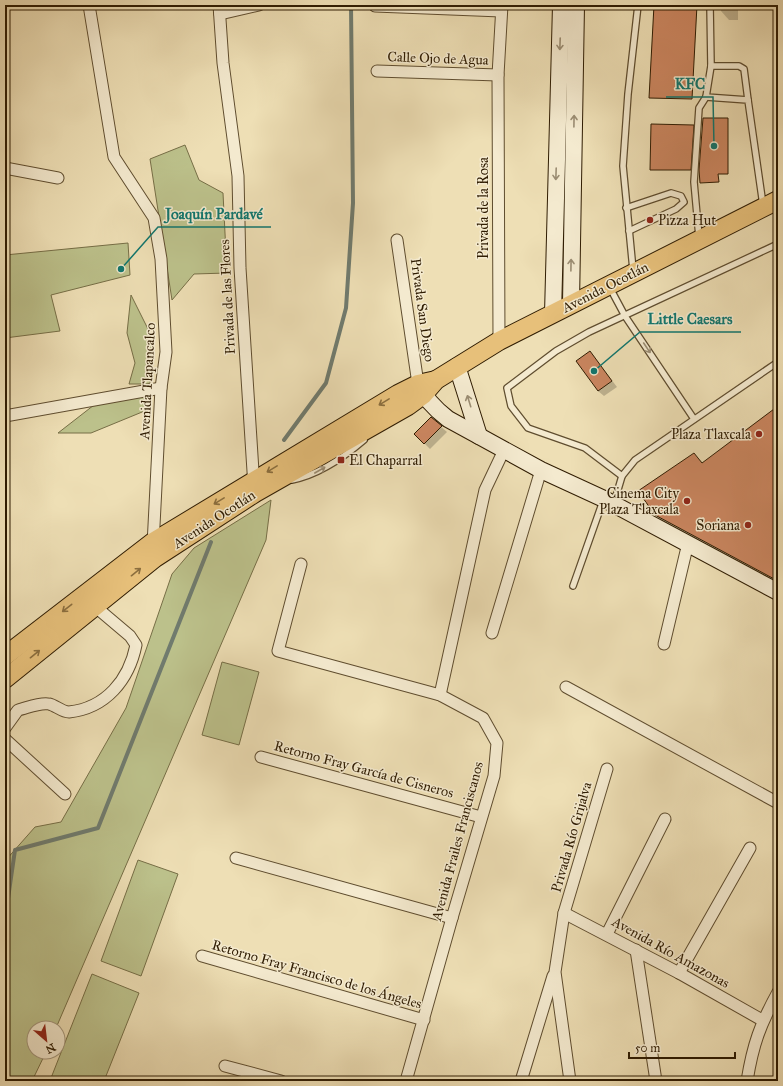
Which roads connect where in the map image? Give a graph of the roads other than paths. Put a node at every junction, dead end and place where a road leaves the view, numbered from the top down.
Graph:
1 (88, 5) edge
2 (259, 5) edge
3 (561, 5) edge
4 (576, 5) edge
5 (638, 5) edge
6 (710, 5) edge
7 (375, 6) dead end
8 (502, 8) edge
9 (220, 9) edge
10 (711, 66) junction
11 (377, 71) dead end
12 (498, 75) junction
13 (706, 97) junction
14 (748, 100) junction
15 (5, 168) edge
16 (58, 178) dead end
17 (771, 203) edge
18 (626, 208) junction
19 (629, 231) junction
20 (700, 239) junction
21 (397, 240) dead end
22 (778, 244) edge
23 (633, 272) junction
24 (608, 285) junction
25 (571, 304) junction
26 (553, 314) junction
27 (625, 316) junction
28 (499, 341) junction
29 (778, 362) edge
30 (457, 366) junction
31 (161, 388) junction
32 (421, 390) junction
33 (5, 416) edge
34 (694, 419) junction
35 (479, 436) junction
36 (504, 450) junction
37 (541, 470) junction
38 (622, 476) junction
39 (259, 486) junction
40 (609, 501) junction
41 (688, 543) junction
42 (154, 550) junction
43 (301, 564) dead end
44 (573, 586) dead end
45 (778, 592) edge
46 (89, 601) junction
47 (492, 633) dead end
48 (664, 644) dead end
49 (5, 656) edge
50 (5, 679) edge
51 (566, 687) dead end
52 (440, 695) junction
53 (5, 728) edge
54 (5, 739) edge
55 (261, 757) dead end
56 (607, 769) dead end
57 (65, 794) dead end
58 (778, 803) edge
59 (481, 817) junction
60 (665, 819) dead end
61 (750, 848) dead end
62 (236, 858) dead end
63 (564, 913) junction
64 (452, 918) junction
65 (607, 934) junction
66 (636, 950) junction
67 (202, 956) dead end
68 (555, 972) junction
69 (679, 973) junction
70 (778, 992) edge
71 (424, 1020) junction
72 (762, 1020) junction
73 (225, 1066) dead end
74 (281, 1081) edge
75 (406, 1081) edge
76 (521, 1081) edge
77 (570, 1081) edge
78 (656, 1081) edge
79 (747, 1081) edge

1 - 31 street, Avenida Tlapancalco
2 - 9 street
3 -> 26 main road
25 -> 4 main road
5 - 18 lane
6 - 10 lane
7 - 8 street
8 - 12 street, Privada de la Rosa
9 - 39 street, Privada de las Flores
10 - 13 lane
10 - 14 lane
11 - 12 street, Calle Ojo de Agua
12 - 28 street, Privada de la Rosa
13 - 14 lane
13 - 20 lane
14 - 17 lane
15 - 16 street
17 - 20 main road, Avenida Ocotlán
18 - 19 lane
18 - 19 lane
19 - 23 lane
20 - 23 main road, Avenida Ocotlán
21 - 32 street, Privada San Diego
22 - 27 lane
23 - 24 main road, Avenida Ocotlán
24 - 25 main road, Avenida Ocotlán
24 - 27 lane
25 - 26 main road, Avenida Ocotlán
26 - 28 main road, Avenida Ocotlán
27 -> 34 lane
27 - 38 lane
28 - 30 main road, Avenida Ocotlán
29 - 34 lane
30 - 32 main road, Avenida Ocotlán
35 -> 30 main road
31 - 33 street
31 - 42 street, Avenida Tlapancalco
32 - 35 main road
39 -> 32 main road, Avenida Ocotlán
32 -> 39 main road, Avenida Ocotlán
34 - 38 lane
35 - 36 main road
36 - 37 main road
36 - 52 street
37 - 40 main road
37 - 47 street
38 - 40 lane
39 - 42 main road, Avenida Ocotlán
40 - 41 main road
40 - 44 lane
41 - 45 main road
41 - 48 street
42 - 46 main road, Avenida Ocotlán
43 - 52 street, Avenida Frailes Franciscanos
46 -> 49 main road, Avenida Ocotlán
50 -> 46 main road, Avenida Ocotlán
46 - 53 street
51 - 58 street
52 - 59 street, Avenida Frailes Franciscanos
54 - 57 street
55 - 59 street, Retorno Fray García de Cisneros
56 - 63 street, Privada Río Grijalva
59 - 64 street, Avenida Frailes Franciscanos
60 - 65 street
61 - 69 street
62 - 64 street
63 - 65 street, Avenida Río Amazonas
63 - 68 street, Privada Río Grijalva
64 - 71 street, Avenida Frailes Franciscanos
65 - 66 street, Avenida Río Amazonas
66 - 69 street, Avenida Río Amazonas
66 - 78 street
67 - 71 street, Retorno Fray Francisco de los Ángeles
68 - 76 street
68 - 77 street
69 - 72 street, Avenida Río Amazonas
70 - 72 street
71 - 75 street, Avenida Frailes Franciscanos
72 - 79 street
73 - 74 street

